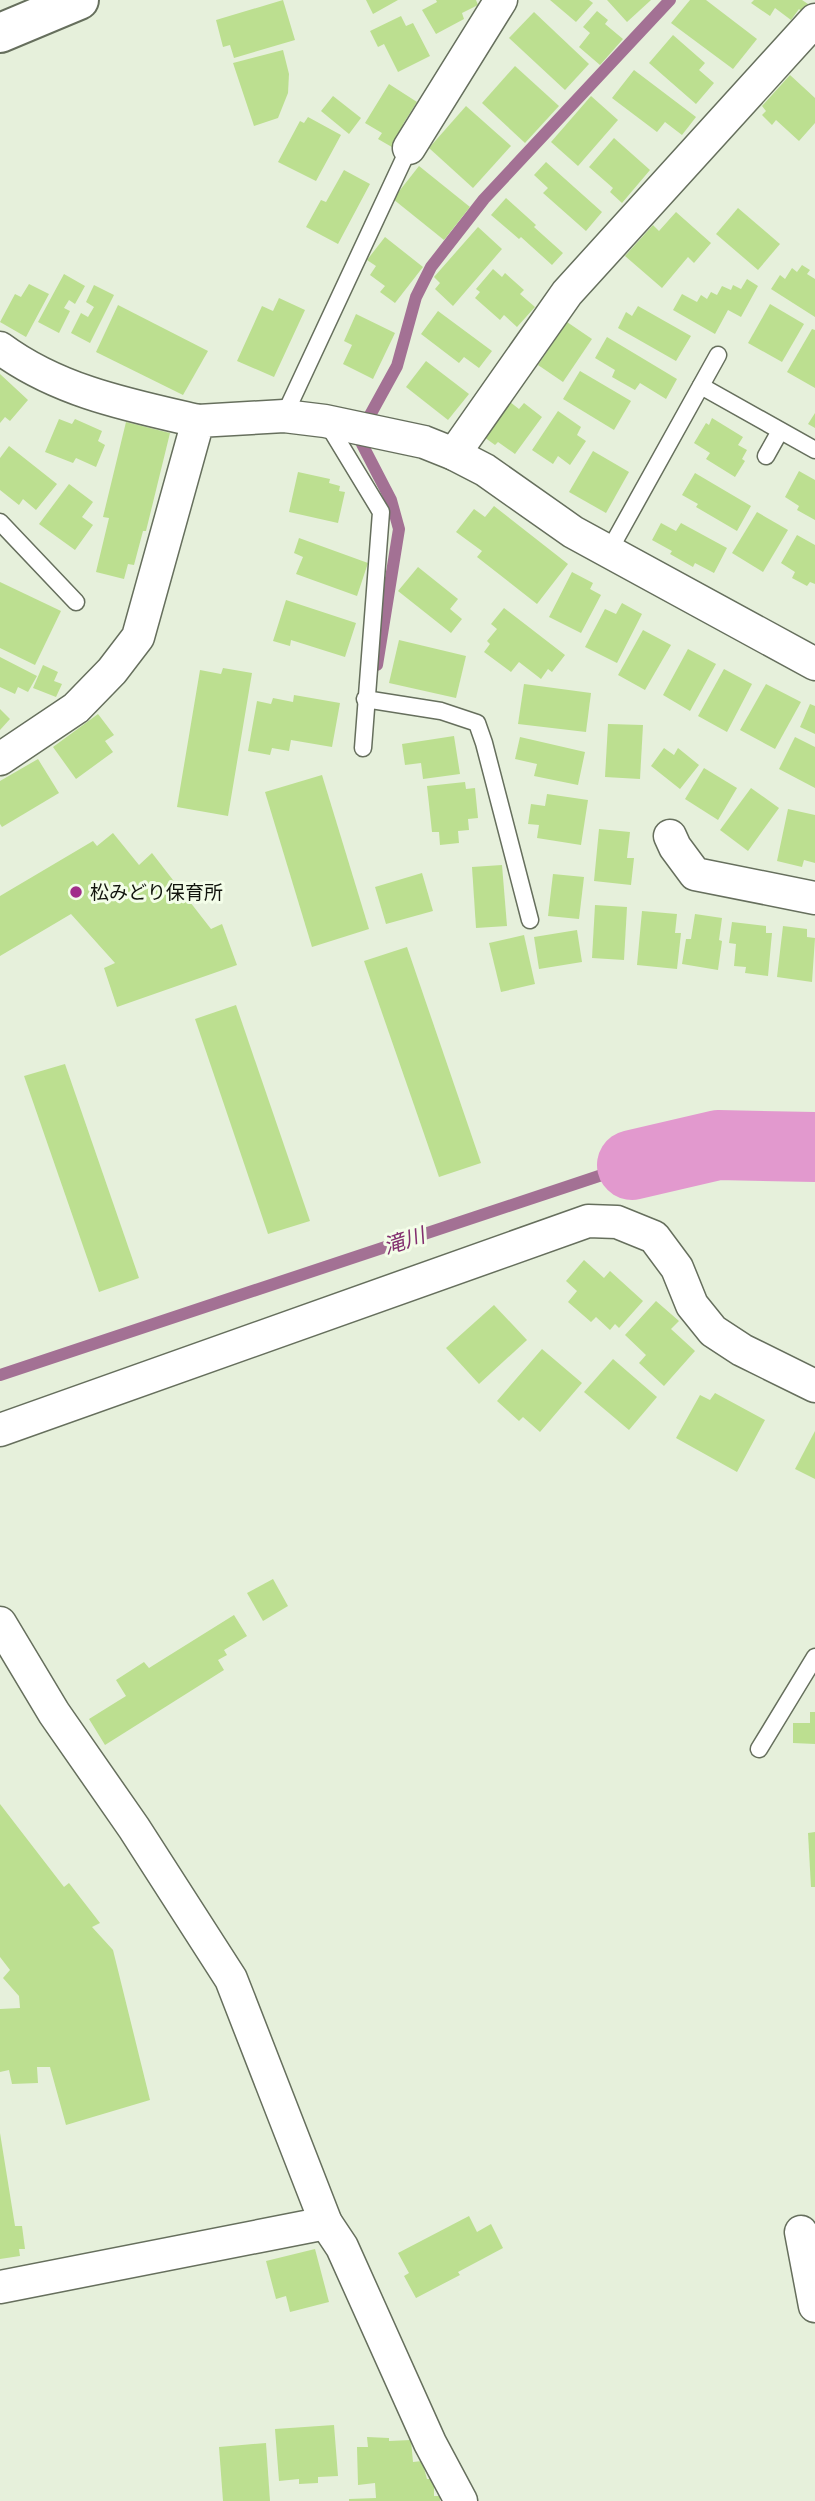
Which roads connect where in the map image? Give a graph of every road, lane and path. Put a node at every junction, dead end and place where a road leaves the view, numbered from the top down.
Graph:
1 (79, 0) edge
2 (501, 0) edge
3 (815, 20) edge
4 (0, 33) edge
5 (409, 148) joint
6 (0, 348) edge
7 (718, 355) dead end
8 (701, 386) junction
9 (284, 416) junction
10 (198, 421) junction
11 (325, 421) junction
12 (780, 430) junction
13 (815, 450) edge
14 (454, 454) junction
15 (766, 456) dead end
16 (0, 522) edge
17 (608, 551) junction
18 (76, 602) dead end
19 (815, 664) edge
20 (365, 699) junction
21 (363, 748) dead end
22 (0, 759) edge
23 (670, 836) dead end
24 (815, 898) edge
25 (530, 920) dead end
26 (815, 1386) edge
27 (0, 1430) edge
28 (0, 1623) edge
29 (815, 1657) edge
30 (759, 1749) dead end
31 (326, 2223) junction
32 (801, 2232) dead end
33 (0, 2287) edge
34 (815, 2306) edge
35 (461, 2501) edge

1 - 4 highway
2 - 5 street
3 - 14 street
5 - 9 lane
6 - 10 street
7 - 8 lane
8 - 12 lane
8 - 17 lane
9 - 10 street
9 - 11 street
10 - 22 street
11 - 14 street
11 - 20 lane
12 - 13 lane
12 - 15 lane
14 - 17 street
16 - 18 lane
17 - 19 street
20 - 21 lane
20 - 25 lane
23 - 24 street
26 - 27 street
28 - 31 street
29 - 30 lane
31 - 33 street
31 - 35 street
32 - 34 street

